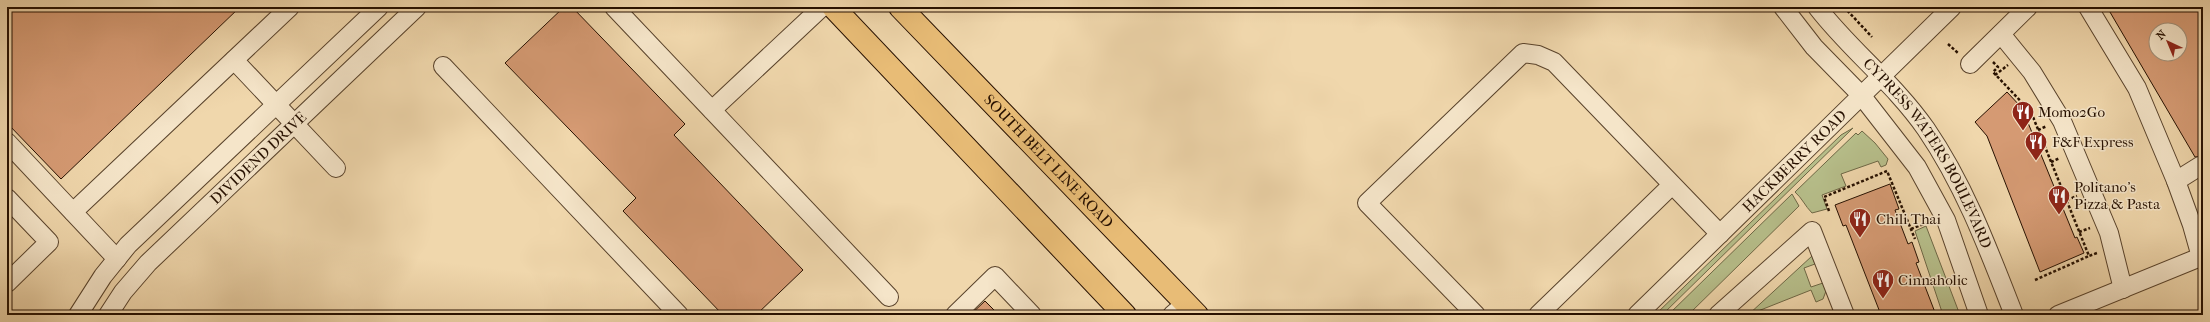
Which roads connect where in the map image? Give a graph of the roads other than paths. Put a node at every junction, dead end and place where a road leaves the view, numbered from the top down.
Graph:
1 (290, 7) edge
2 (379, 7) edge
3 (417, 7) edge
4 (614, 7) edge
5 (822, 7) edge
6 (833, 7) edge
7 (900, 7) edge
8 (1783, 7) edge
9 (1817, 7) edge
10 (1952, 7) edge
11 (2028, 7) edge
12 (2095, 9) edge
13 (2001, 34) junction
14 (234, 60) junction
15 (1966, 61) road end
16 (442, 66) dead end
17 (1883, 76) junction
18 (1862, 95) junction
19 (277, 104) junction
20 (712, 110) junction
21 (294, 124) junction
22 (7, 142) edge
23 (2200, 166) dead end
24 (336, 168) dead end
25 (2176, 181) junction
26 (1672, 185) junction
27 (7, 198) edge
28 (73, 212) junction
29 (2198, 222) edge
30 (1720, 234) junction
31 (2202, 257) edge
32 (117, 259) junction
33 (7, 283) edge
34 (2124, 289) junction
35 (889, 296) dead end
36 (1185, 311) edge
37 (78, 315) edge
38 (108, 315) edge
39 (679, 315) edge
40 (955, 315) edge
41 (1032, 315) edge
42 (1125, 315) edge
43 (1476, 315) edge
44 (1538, 315) edge
45 (1637, 315) edge
46 (1718, 315) edge
47 (1845, 315) edge
48 (1979, 315) edge
49 (2014, 315) edge
50 (2058, 315) edge

1 - 14 street
2 - 19 street, DIVIDEND DRIVE
3 - 21 street, DIVIDEND DRIVE
4 - 20 street
5 - 20 street
6 - 42 main road
7 - 36 main road, SOUTH BELT LINE ROAD
8 - 18 street, CYPRESS WATERS BOULEVARD
9 - 17 street, CYPRESS WATERS BOULEVARD
10 - 17 street, HACKBERRY ROAD
11 - 13 street
12 - 25 street
13 - 15 street
13 - 34 street
14 - 19 street
14 - 28 street
16 - 39 street
17 - 18 street, HACKBERRY ROAD
17 - 49 street, CYPRESS WATERS BOULEVARD
18 - 30 street, HACKBERRY ROAD
18 - 48 street, CYPRESS WATERS BOULEVARD
19 - 21 street
19 - 32 street, DIVIDEND DRIVE
20 - 35 street
21 - 24 street
21 - 38 street, DIVIDEND DRIVE
22 - 28 street
23 - 25 street
25 - 29 street
26 - 30 street
26 - 43 street
26 - 44 street
27 - 33 street
28 - 32 street
29 - 31 street
30 - 45 street, HACKBERRY ROAD
31 - 34 street
32 - 37 street, DIVIDEND DRIVE
34 - 50 street
40 - 41 street
46 - 47 street

